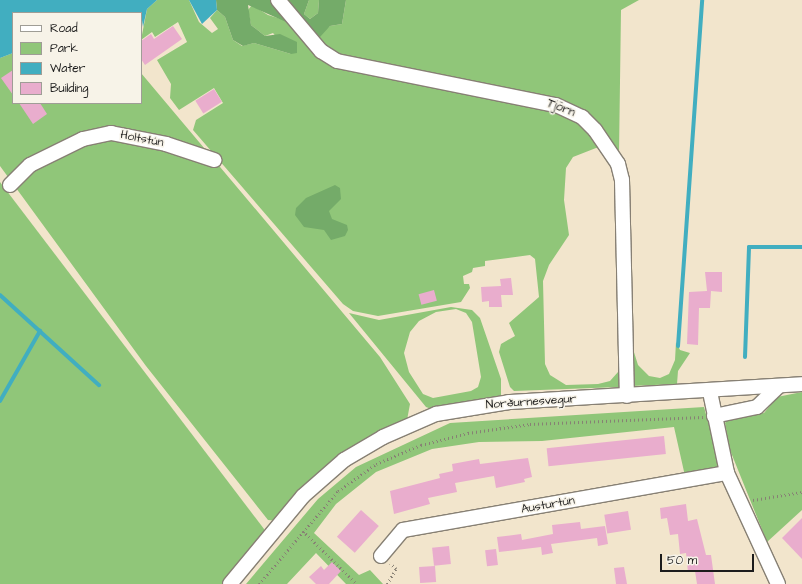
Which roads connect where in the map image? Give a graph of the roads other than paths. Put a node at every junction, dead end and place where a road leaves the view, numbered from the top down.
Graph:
1 (278, 0) edge
2 (214, 160) dead end
3 (10, 185) dead end
4 (802, 384) edge
5 (780, 386) junction
6 (710, 392) junction
7 (627, 396) junction
8 (714, 416) junction
9 (728, 473) junction
10 (381, 556) road end
11 (230, 584) edge
12 (778, 584) edge

1 - 7 street, Tjörn
2 - 3 street, Holtstún
4 - 5 street, Norðurnesvegur
5 - 6 street, Norðurnesvegur
5 - 8 street
6 - 7 street, Norðurnesvegur
6 - 8 street
7 - 11 street, Norðurnesvegur
8 - 9 street
9 - 10 street, Austurtún
9 - 12 street

